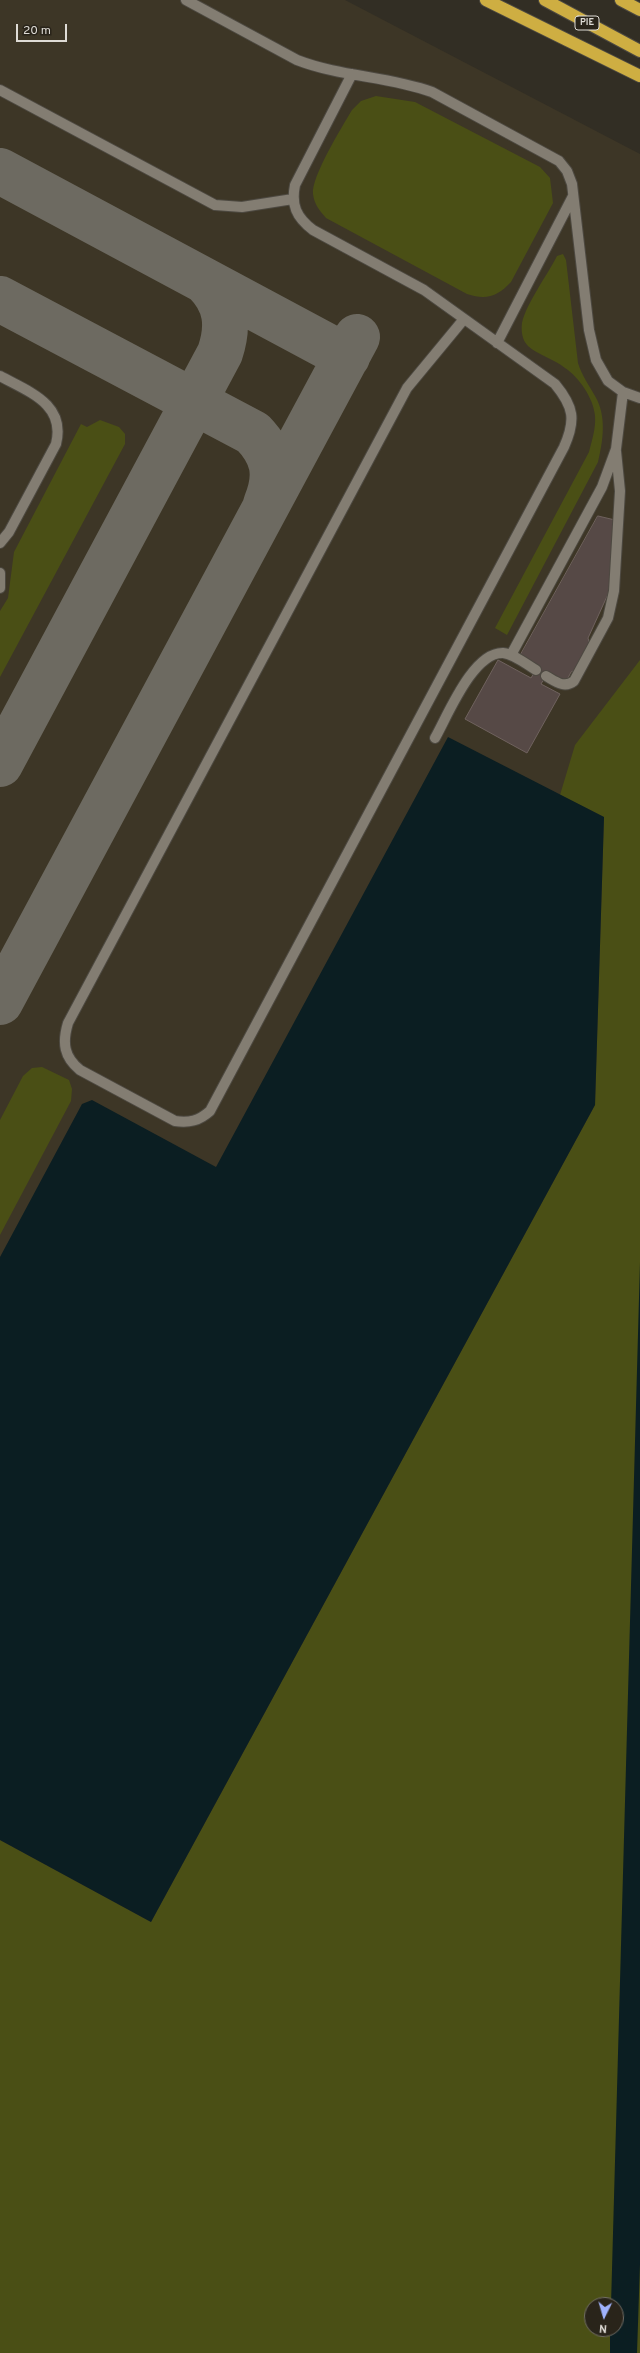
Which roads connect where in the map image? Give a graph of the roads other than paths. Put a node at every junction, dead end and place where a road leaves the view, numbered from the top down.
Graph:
1 (186, 0) edge
2 (486, 0) edge
3 (545, 0) edge
4 (621, 0) edge
5 (640, 10) edge
6 (640, 51) edge
7 (352, 74) junction
8 (640, 76) edge
9 (0, 90) edge
10 (574, 196) junction
11 (293, 199) junction
12 (464, 320) junction
13 (497, 343) junction
14 (0, 376) edge
15 (623, 392) junction
16 (640, 398) edge
17 (616, 449) junction
18 (0, 543) edge
19 (0, 573) edge
20 (0, 588) edge
21 (511, 655) junction
22 (536, 670) dead end
23 (546, 676) dead end
24 (436, 738) dead end

1 - 7 lane
2 - 8 highway
3 - 6 highway, PIE
4 - 5 highway
7 - 10 lane
7 - 11 lane
9 - 11 lane
10 - 13 lane
10 - 15 lane
11 - 12 lane
12 - 13 lane
12 - 13 lane
14 - 18 lane
15 - 16 lane
15 - 17 lane
17 - 21 lane
17 - 23 lane
19 - 20 lane
21 - 22 lane
21 - 24 lane

